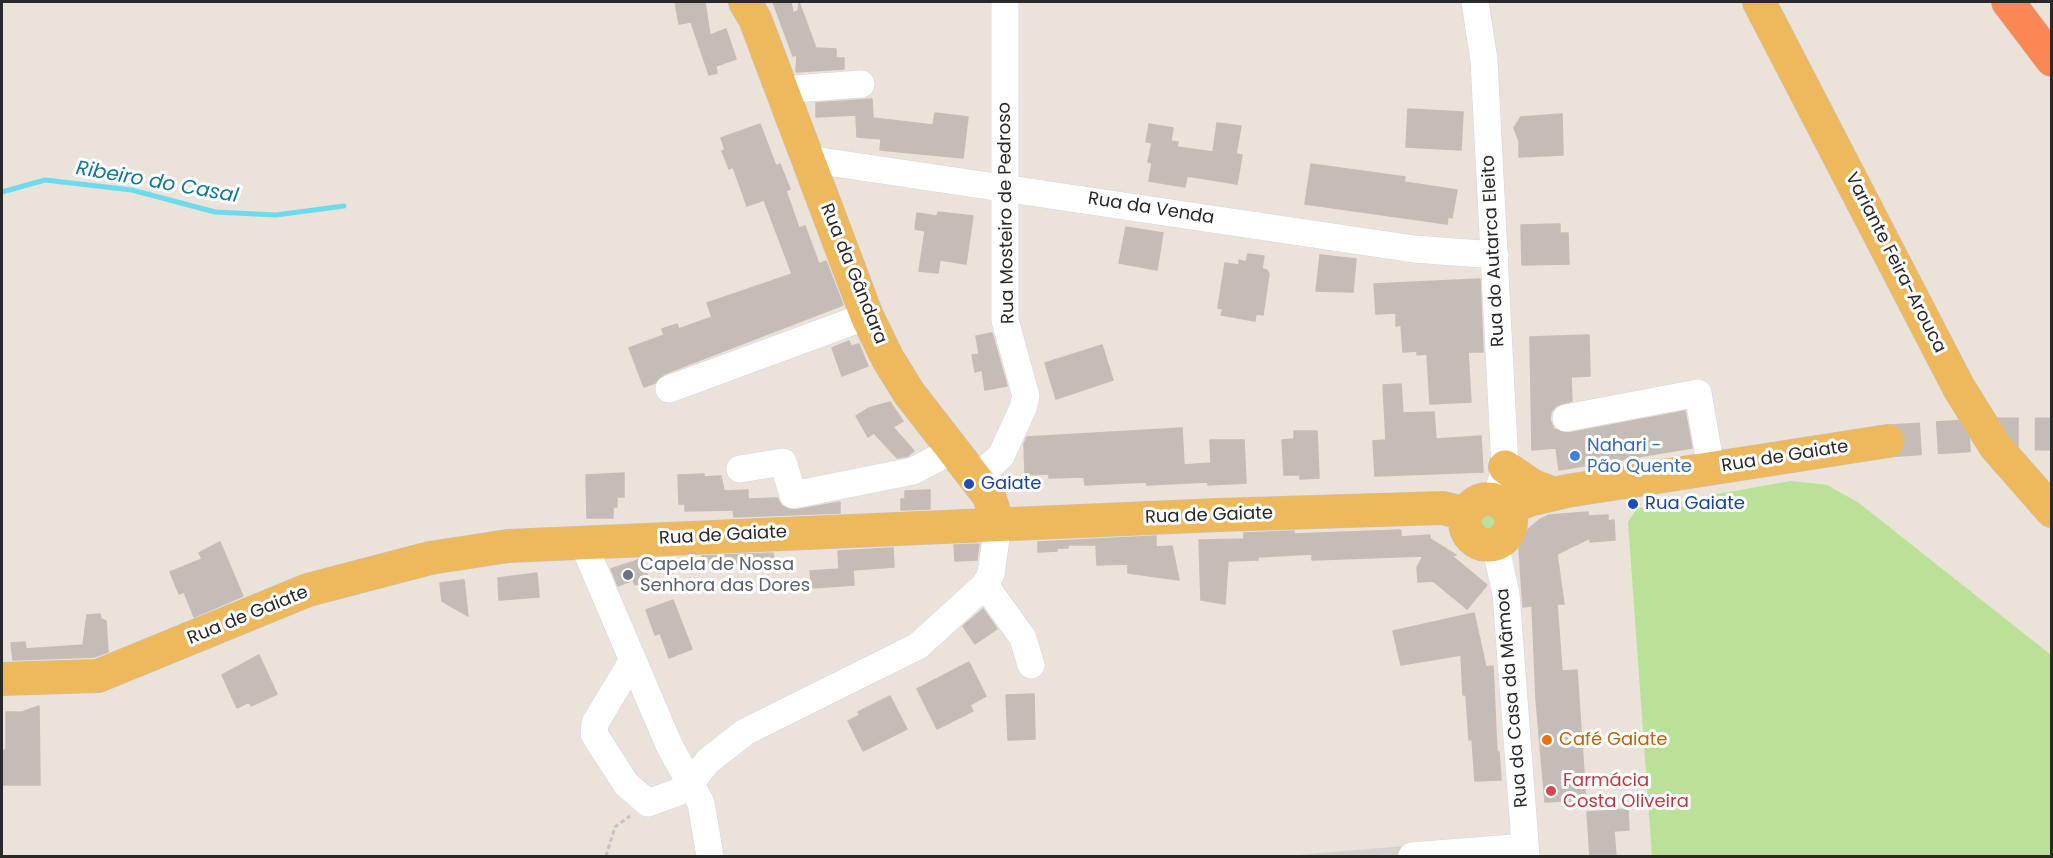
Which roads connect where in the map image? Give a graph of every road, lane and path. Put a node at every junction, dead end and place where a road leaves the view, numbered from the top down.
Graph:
1 (745, 2) edge
2 (1005, 2) edge
3 (1475, 2) edge
4 (1760, 2) edge
5 (2008, 2) edge
6 (2052, 60) edge
7 (861, 84) dead end
8 (781, 90) junction
9 (807, 159) junction
10 (1006, 187) junction
11 (1495, 255) junction
12 (867, 316) junction
13 (669, 389) dead end
14 (1566, 418) dead end
15 (1888, 441) tunnel mouth
16 (955, 449) junction
17 (1505, 467) junction
18 (1711, 468) junction
19 (740, 469) dead end
20 (977, 477) junction
21 (1554, 494) junction
22 (1502, 504) junction
23 (2052, 511) edge
24 (1466, 514) junction
25 (998, 524) junction
26 (583, 543) junction
27 (1495, 544) junction
28 (985, 585) junction
29 (633, 660) junction
30 (1031, 665) dead end
31 (2, 679) edge
32 (690, 784) junction
33 (648, 803) junction
34 (1526, 852) edge
35 (1480, 854) edge
36 (606, 856) edge
37 (710, 856) edge
38 (1425, 856) edge

1 - 8 main road, Rua da Gândara
2 - 10 street, Rua Mosteiro de Pedroso
3 - 11 street, Rua do Autarca Eleito
4 - 23 main road, Variante Feira-Arouca
5 - 6 highway
7 - 8 street
8 - 9 main road, Rua da Gândara
9 - 10 street, Rua da Venda
9 - 12 main road, Rua da Gândara
10 - 11 street, Rua da Venda
10 - 20 street, Rua Mosteiro de Pedroso
11 - 17 street, Rua do Autarca Eleito
12 - 13 street
12 - 16 main road, Rua da Gândara
14 - 18 street
15 - 18 main road, Rua de Gaiate
16 - 19 street
16 - 20 main road, Rua da Gândara
17 - 21 main road
17 - 22 street, Rua do Autarca Eleito
18 - 21 main road, Rua de Gaiate
20 - 25 main road, Rua da Gândara
21 - 22 main road, Rua de Gaiate
22 - 24 main road, Rua de Gaiate
22 - 27 main road
24 - 25 main road, Rua de Gaiate
24 - 27 main road
25 - 26 main road, Rua de Gaiate
25 - 28 street
26 - 29 street
26 - 31 main road, Rua de Gaiate
27 - 34 street, Rua da Casa da Mâmoa
28 - 30 street
28 - 32 street
29 - 32 street
29 - 33 street
32 - 33 street
32 - 37 street
33 - 36 path
34 - 35 street
35 - 38 street

